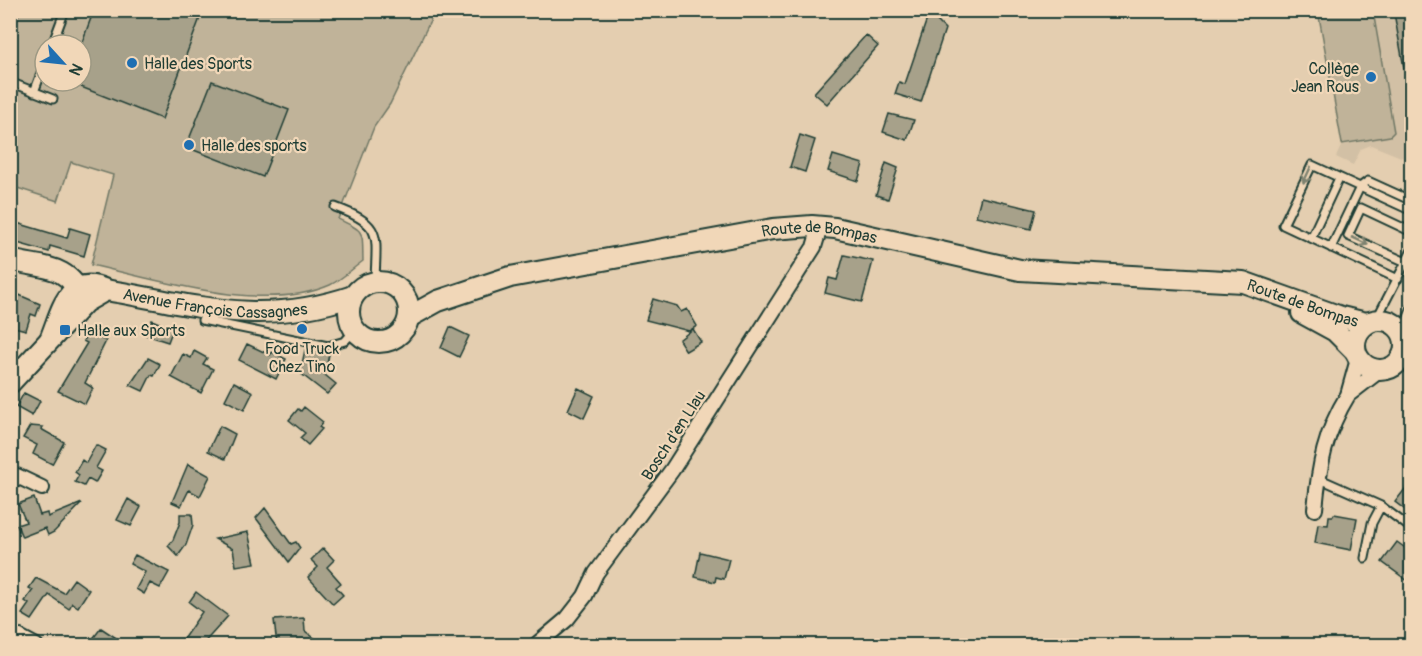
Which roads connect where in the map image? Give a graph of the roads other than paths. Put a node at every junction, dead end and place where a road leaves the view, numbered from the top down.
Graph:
1 (65, 10) edge
2 (56, 33) edge
3 (10, 82) edge
4 (33, 92) edge
5 (37, 93) edge
6 (53, 99) dead end
7 (1339, 178) junction
8 (1360, 187) junction
9 (1412, 201) edge
10 (335, 207) dead end
11 (1412, 211) edge
12 (820, 227) junction
13 (1412, 232) edge
14 (1311, 238) junction
15 (1331, 248) junction
16 (1412, 250) edge
17 (10, 260) edge
18 (1406, 262) junction
19 (35, 267) junction
20 (1204, 278) junction
21 (1398, 279) junction
22 (375, 282) junction
23 (353, 296) junction
24 (74, 297) junction
25 (324, 306) junction
26 (1412, 306) edge
27 (408, 307) junction
28 (202, 320) dead end
29 (1371, 322) junction
30 (352, 323) junction
31 (1406, 339) edge
32 (1356, 355) junction
33 (1395, 368) edge
34 (10, 383) edge
35 (1348, 395) junction
36 (10, 478) edge
37 (1318, 478) junction
38 (42, 488) dead end
39 (1381, 506) junction
40 (1315, 509) dead end
41 (1412, 530) edge
42 (1365, 558) dead end
43 (10, 632) edge
44 (30, 644) edge
45 (535, 645) edge

1 - 2 lane
3 - 4 lane
5 - 6 lane
7 - 8 lane
7 - 14 lane
7 -> 14 lane
8 - 9 lane
8 - 11 lane
8 - 15 lane
10 - 22 lane
12 - 20 main road, Route de Bompas
12 - 27 main road, Route de Bompas
12 - 45 street, Bosch d'en Llau
13 -> 18 lane
14 - 15 lane
15 - 21 lane
16 - 18 lane
17 - 19 main road
18 - 21 lane
19 - 24 main road
19 - 24 main road
20 - 29 main road, Route de Bompas
20 - 32 main road, Route de Bompas
21 - 29 lane
22 - 23 main road
22 - 27 main road
23 - 25 main road, Avenue François Cassagnes
23 - 30 main road
24 - 25 main road, Avenue François Cassagnes
24 - 34 main road, Avenue François Cassagnes
25 - 30 main road, Avenue François Cassagnes
26 - 31 lane
27 - 30 main road
28 - 30 lane
29 - 31 main road
29 - 32 main road
31 - 33 main road
32 - 33 main road
32 - 35 street
33 - 35 street
35 - 37 street
36 - 38 street
37 - 39 lane
37 - 40 street
39 - 41 lane
39 - 42 lane
43 - 44 street

